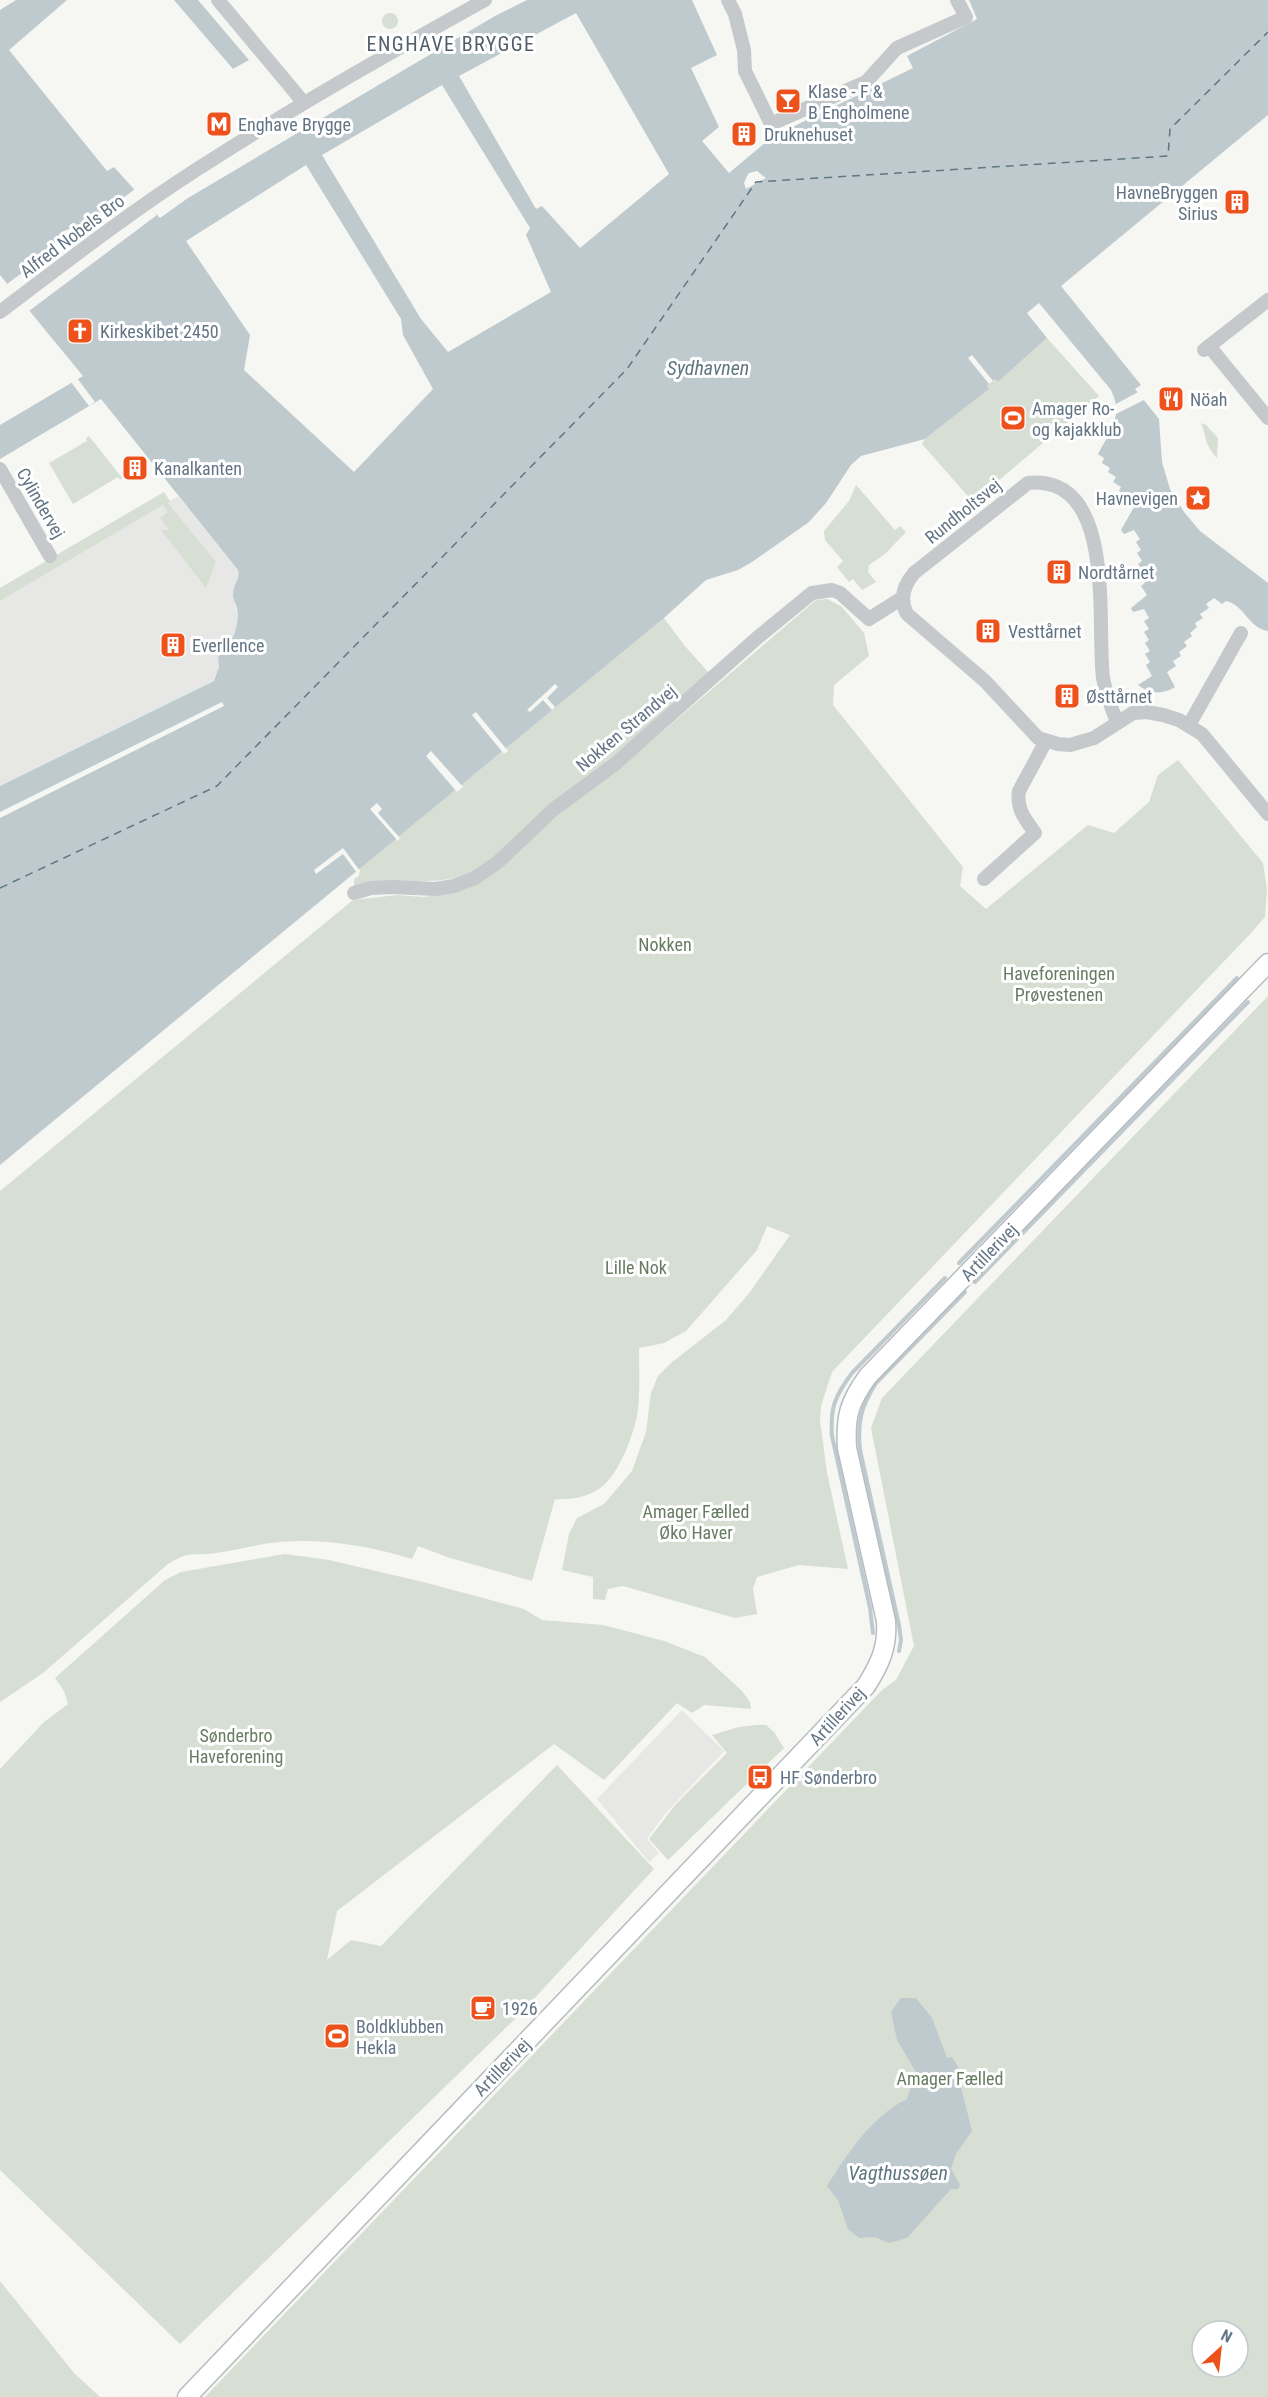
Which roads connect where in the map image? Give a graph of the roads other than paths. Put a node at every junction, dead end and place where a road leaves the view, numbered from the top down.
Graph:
1 (218, 0) edge
2 (485, 0) edge
3 (728, 0) edge
4 (957, 0) edge
5 (304, 103) junction
6 (1268, 300) edge
7 (0, 312) edge
8 (1268, 418) edge
9 (0, 469) edge
10 (50, 555) dead end
11 (902, 598) junction
12 (1241, 633) dead end
13 (1117, 722) junction
14 (1190, 725) junction
15 (1046, 741) junction
16 (1268, 813) edge
17 (984, 879) dead end
18 (354, 893) dead end
19 (1268, 963) edge
20 (187, 2397) edge

1 - 5 street
2 - 5 street, Alfred Nobels Bro
3 - 4 street
5 - 7 street, Alfred Nobels Bro
6 - 8 street
9 - 10 street, Cylindervej
11 - 13 street, Rundholtsvej
11 - 15 street
11 - 18 street, Nokken Strandvej
12 - 14 street
13 - 14 street
13 - 15 street
14 - 16 street
15 - 17 street
19 - 20 street, Artillerivej

